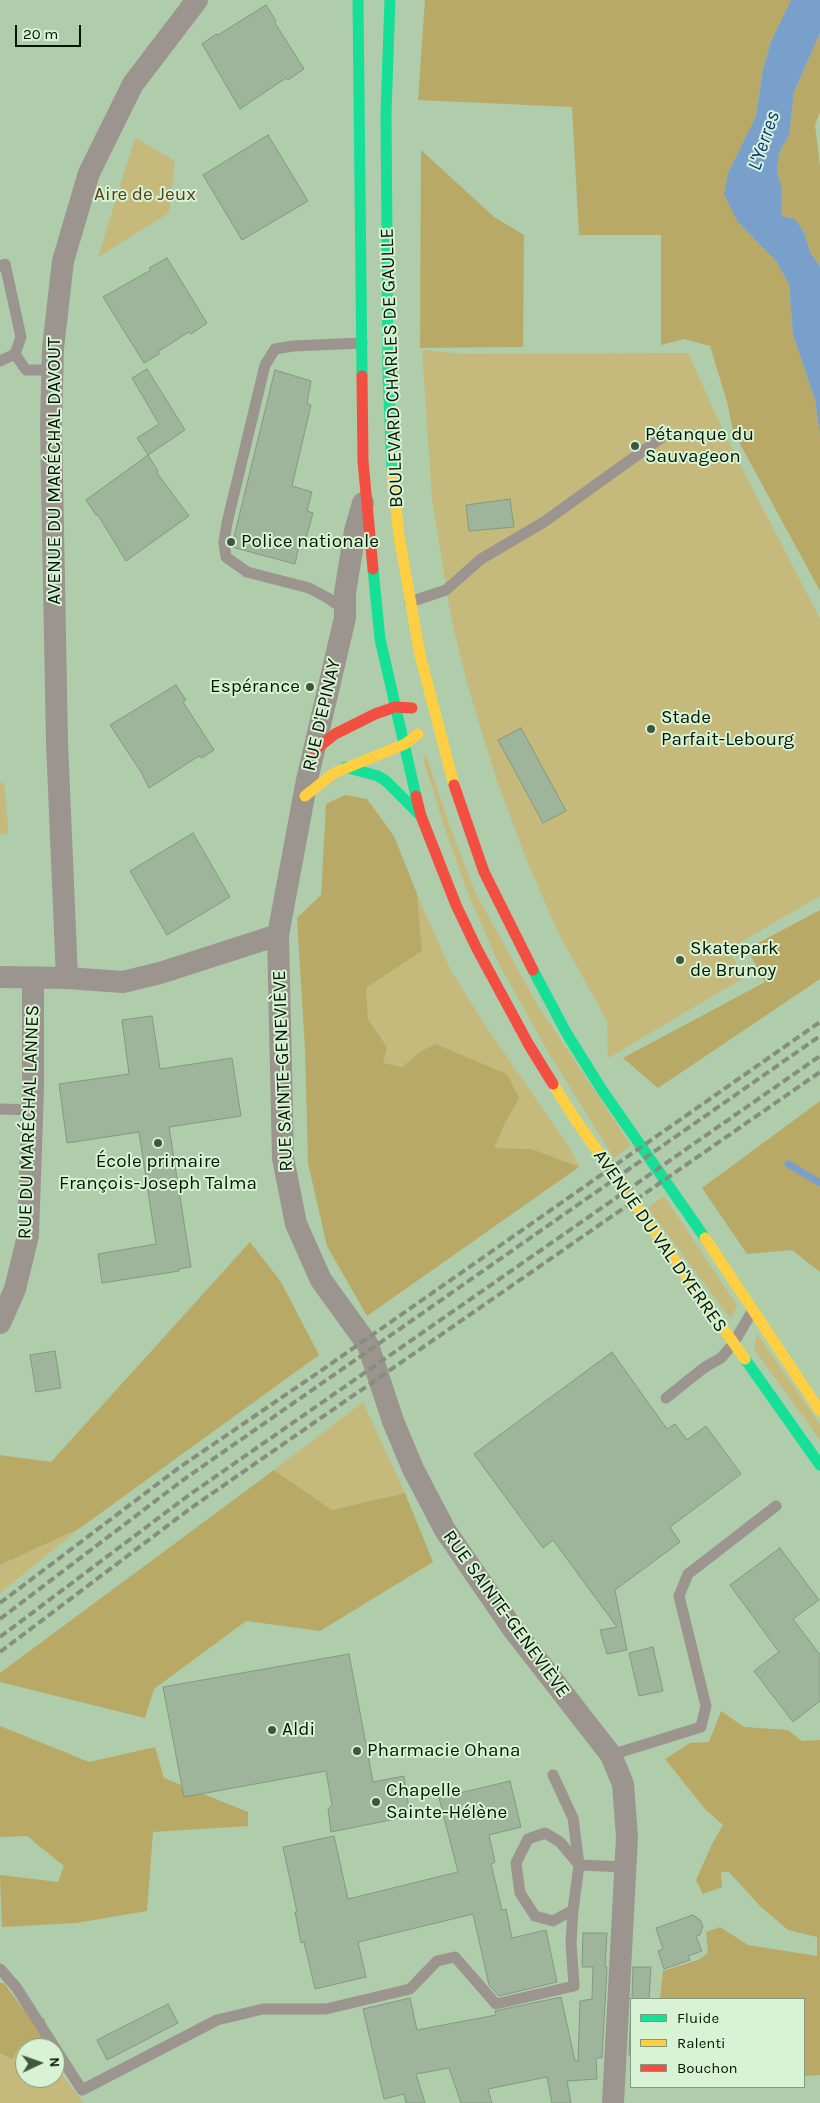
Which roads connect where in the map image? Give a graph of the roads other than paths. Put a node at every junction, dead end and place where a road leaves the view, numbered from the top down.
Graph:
1 (197, 0) edge
2 (358, 0) edge
3 (390, 0) edge
4 (0, 266) edge
5 (362, 344) junction
6 (15, 354) junction
7 (0, 361) edge
8 (52, 370) junction
9 (661, 438) dead end
10 (365, 495) junction
11 (410, 602) junction
12 (346, 611) junction
13 (395, 707) junction
14 (436, 714) junction
15 (404, 744) junction
16 (315, 750) junction
17 (345, 767) junction
18 (305, 796) junction
19 (421, 816) junction
20 (278, 935) junction
21 (0, 977) edge
22 (32, 978) junction
23 (67, 978) junction
24 (510, 1011) joint
25 (567, 1034) joint
26 (0, 1109) edge
27 (32, 1110) junction
28 (753, 1308) junction
29 (0, 1323) edge
30 (733, 1344) junction
31 (666, 1398) dead end
32 (820, 1410) edge
33 (820, 1465) edge
34 (776, 1506) dead end
35 (610, 1755) junction
36 (553, 1775) dead end
37 (579, 1865) junction
38 (625, 1867) junction
39 (573, 1910) junction
40 (0, 1969) edge
41 (49, 2038) edge
42 (65, 2064) edge
43 (613, 2103) edge

1 - 8 street, AVENUE DU MARÉCHAL DAVOUT
2 - 5 main road, BOULEVARD CHARLES DE GAULLE
3 - 11 main road, BOULEVARD CHARLES DE GAULLE
4 - 6 lane
5 - 10 main road, BOULEVARD CHARLES DE GAULLE
5 - 12 lane
6 - 7 lane
6 - 8 lane
8 - 23 street, AVENUE DU MARÉCHAL DAVOUT
9 - 11 lane
10 - 12 street, RUE D'EPINAY
10 - 13 main road, BOULEVARD CHARLES DE GAULLE
11 - 14 main road, BOULEVARD CHARLES DE GAULLE
12 - 16 street, RUE D'EPINAY
13 - 14 main road
13 - 15 main road, BOULEVARD CHARLES DE GAULLE
13 - 16 main road
14 - 15 main road
14 - 25 main road, BOULEVARD CHARLES DE GAULLE
15 - 17 main road
15 - 19 main road, BOULEVARD CHARLES DE GAULLE
16 - 18 street, RUE D'EPINAY
17 - 18 main road
17 - 19 main road
18 - 20 street, RUE D'EPINAY
19 - 24 main road, BOULEVARD CHARLES DE GAULLE
20 - 23 street
20 - 35 street, RUE SAINTE-GENEVIÈVE
21 - 22 street
22 - 23 street
22 - 27 street, RUE DU MARÉCHAL LANNES
24 - 30 main road, AVENUE DU VAL D'YERRES
25 - 28 main road, AVENUE DU VAL D'YERRES
26 - 27 lane
27 - 29 street, RUE DU MARÉCHAL LANNES
28 - 30 lane
28 - 32 main road, AVENUE DU VAL D'YERRES
30 - 31 lane
30 - 33 main road, AVENUE DU VAL D'YERRES
34 - 35 lane
35 - 38 street, RUE SAINTE-GENEVIÈVE
36 - 37 lane
37 - 38 lane
37 - 39 lane
37 - 39 lane
38 - 43 street, RUE SAINTE-GENEVIÈVE
39 - 42 lane
40 - 41 lane

